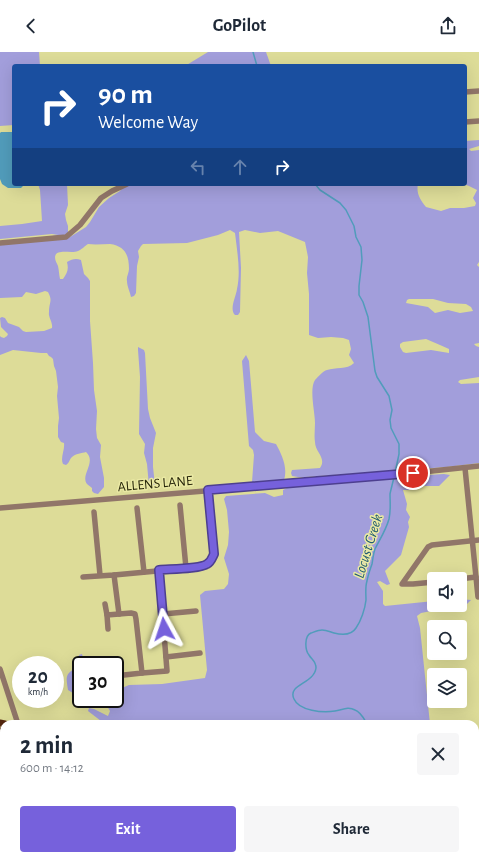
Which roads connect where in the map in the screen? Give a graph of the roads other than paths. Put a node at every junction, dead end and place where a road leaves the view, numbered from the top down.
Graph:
1 (479, 91) edge
2 (467, 92) edge
3 (479, 121) edge
4 (467, 122) edge
5 (123, 186) edge
6 (0, 243) edge
7 (479, 466) edge
8 (465, 468) junction
9 (208, 490) junction
10 (180, 505) dead end
11 (0, 508) edge
12 (137, 508) dead end
13 (94, 512) dead end
14 (479, 540) edge
15 (472, 541) junction
16 (186, 568) junction
17 (159, 570) junction
18 (144, 572) junction
19 (100, 575) junction
20 (114, 575) junction
21 (83, 577) dead end
22 (476, 577) junction
23 (467, 578) edge
24 (427, 583) edge
25 (478, 597) edge
26 (106, 604) dead end
27 (196, 611) dead end
28 (119, 614) junction
29 (163, 614) junction
30 (107, 615) junction
31 (108, 629) dead end
32 (200, 654) dead end
33 (166, 657) junction
34 (0, 669) edge
35 (142, 673) junction
36 (124, 675) edge
37 (17, 720) edge

1 - 2 street
3 - 4 street
5 - 6 street
7 - 8 street, ALLENS LANE
8 - 9 street, ALLENS LANE
8 - 15 street
9 - 11 street, ALLENS LANE
9 - 16 street
10 - 16 street
12 - 18 street
13 - 19 street
14 - 15 street
15 - 22 street
15 - 24 street
16 - 17 street
17 - 18 street
17 - 29 street
18 - 20 street
19 - 20 street
19 - 21 street
20 - 28 street
22 - 23 street
22 - 25 street
26 - 30 street
27 - 29 street
28 - 30 street
28 - 35 street
29 - 33 street
30 - 31 street
32 - 33 street
33 - 35 street
34 - 37 street
35 - 36 street

